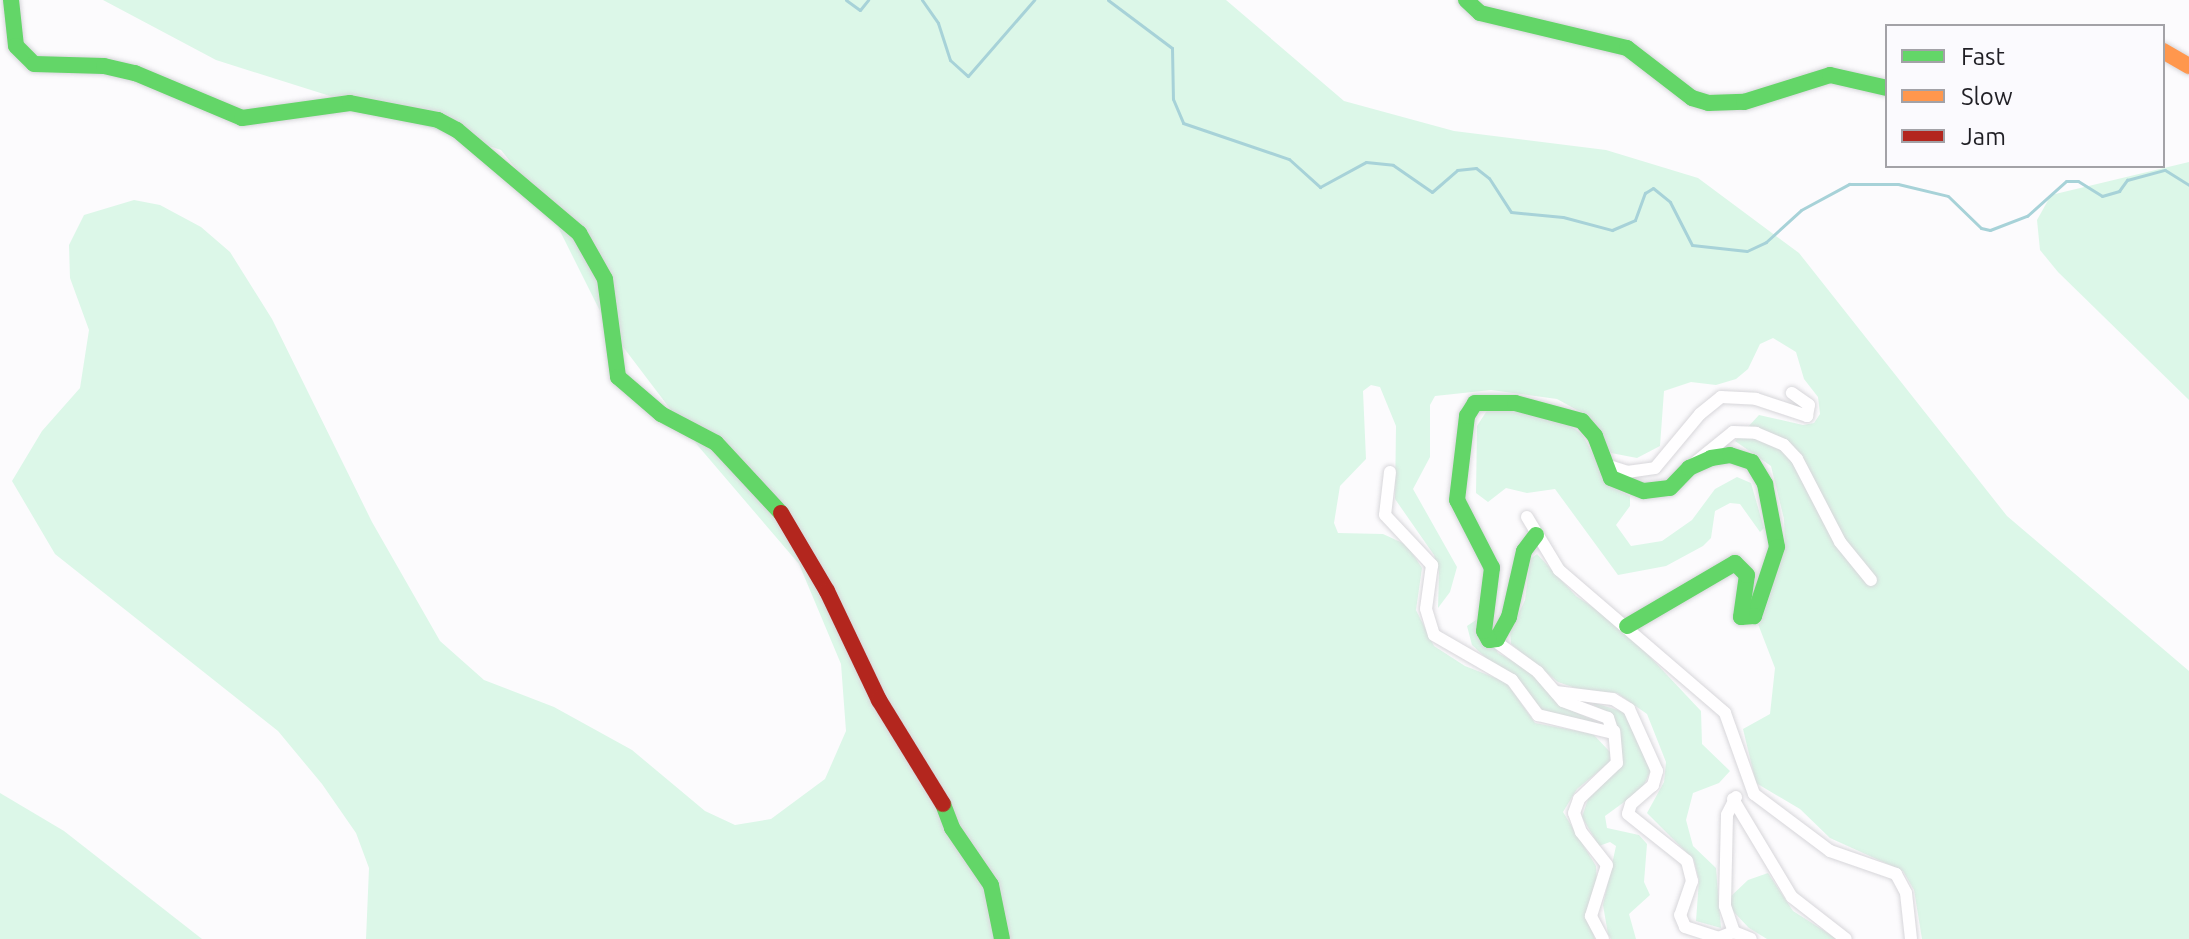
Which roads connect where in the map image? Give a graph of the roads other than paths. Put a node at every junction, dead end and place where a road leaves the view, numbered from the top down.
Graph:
1 (11, 0) edge
2 (1466, 0) edge
3 (2165, 52) edge
4 (2189, 66) edge
5 (1885, 88) edge
6 (1792, 393) dead end
7 (1606, 465) junction
8 (1689, 468) junction
9 (1390, 472) dead end
10 (1527, 517) dead end
11 (1536, 535) junction
12 (1871, 580) dead end
13 (1627, 626) junction
14 (1495, 641) junction
15 (1553, 691) junction
16 (1614, 731) junction
17 (1750, 791) junction
18 (1733, 799) junction
19 (1734, 932) junction
20 (1002, 939) edge
21 (1603, 939) edge
22 (1751, 939) edge
23 (1846, 939) edge
24 (1911, 939) edge

1 - 20 street
2 - 5 street
3 - 4 street
6 - 7 street
7 - 8 street
7 - 14 street
8 - 12 street
8 - 13 street
9 - 16 street
10 - 11 street
11 - 13 street
11 - 14 street
13 - 17 street
14 - 15 street
15 - 16 street
15 - 19 street
16 - 21 street
17 - 18 street
17 - 24 street
18 - 19 street
18 - 23 street
19 - 22 street

